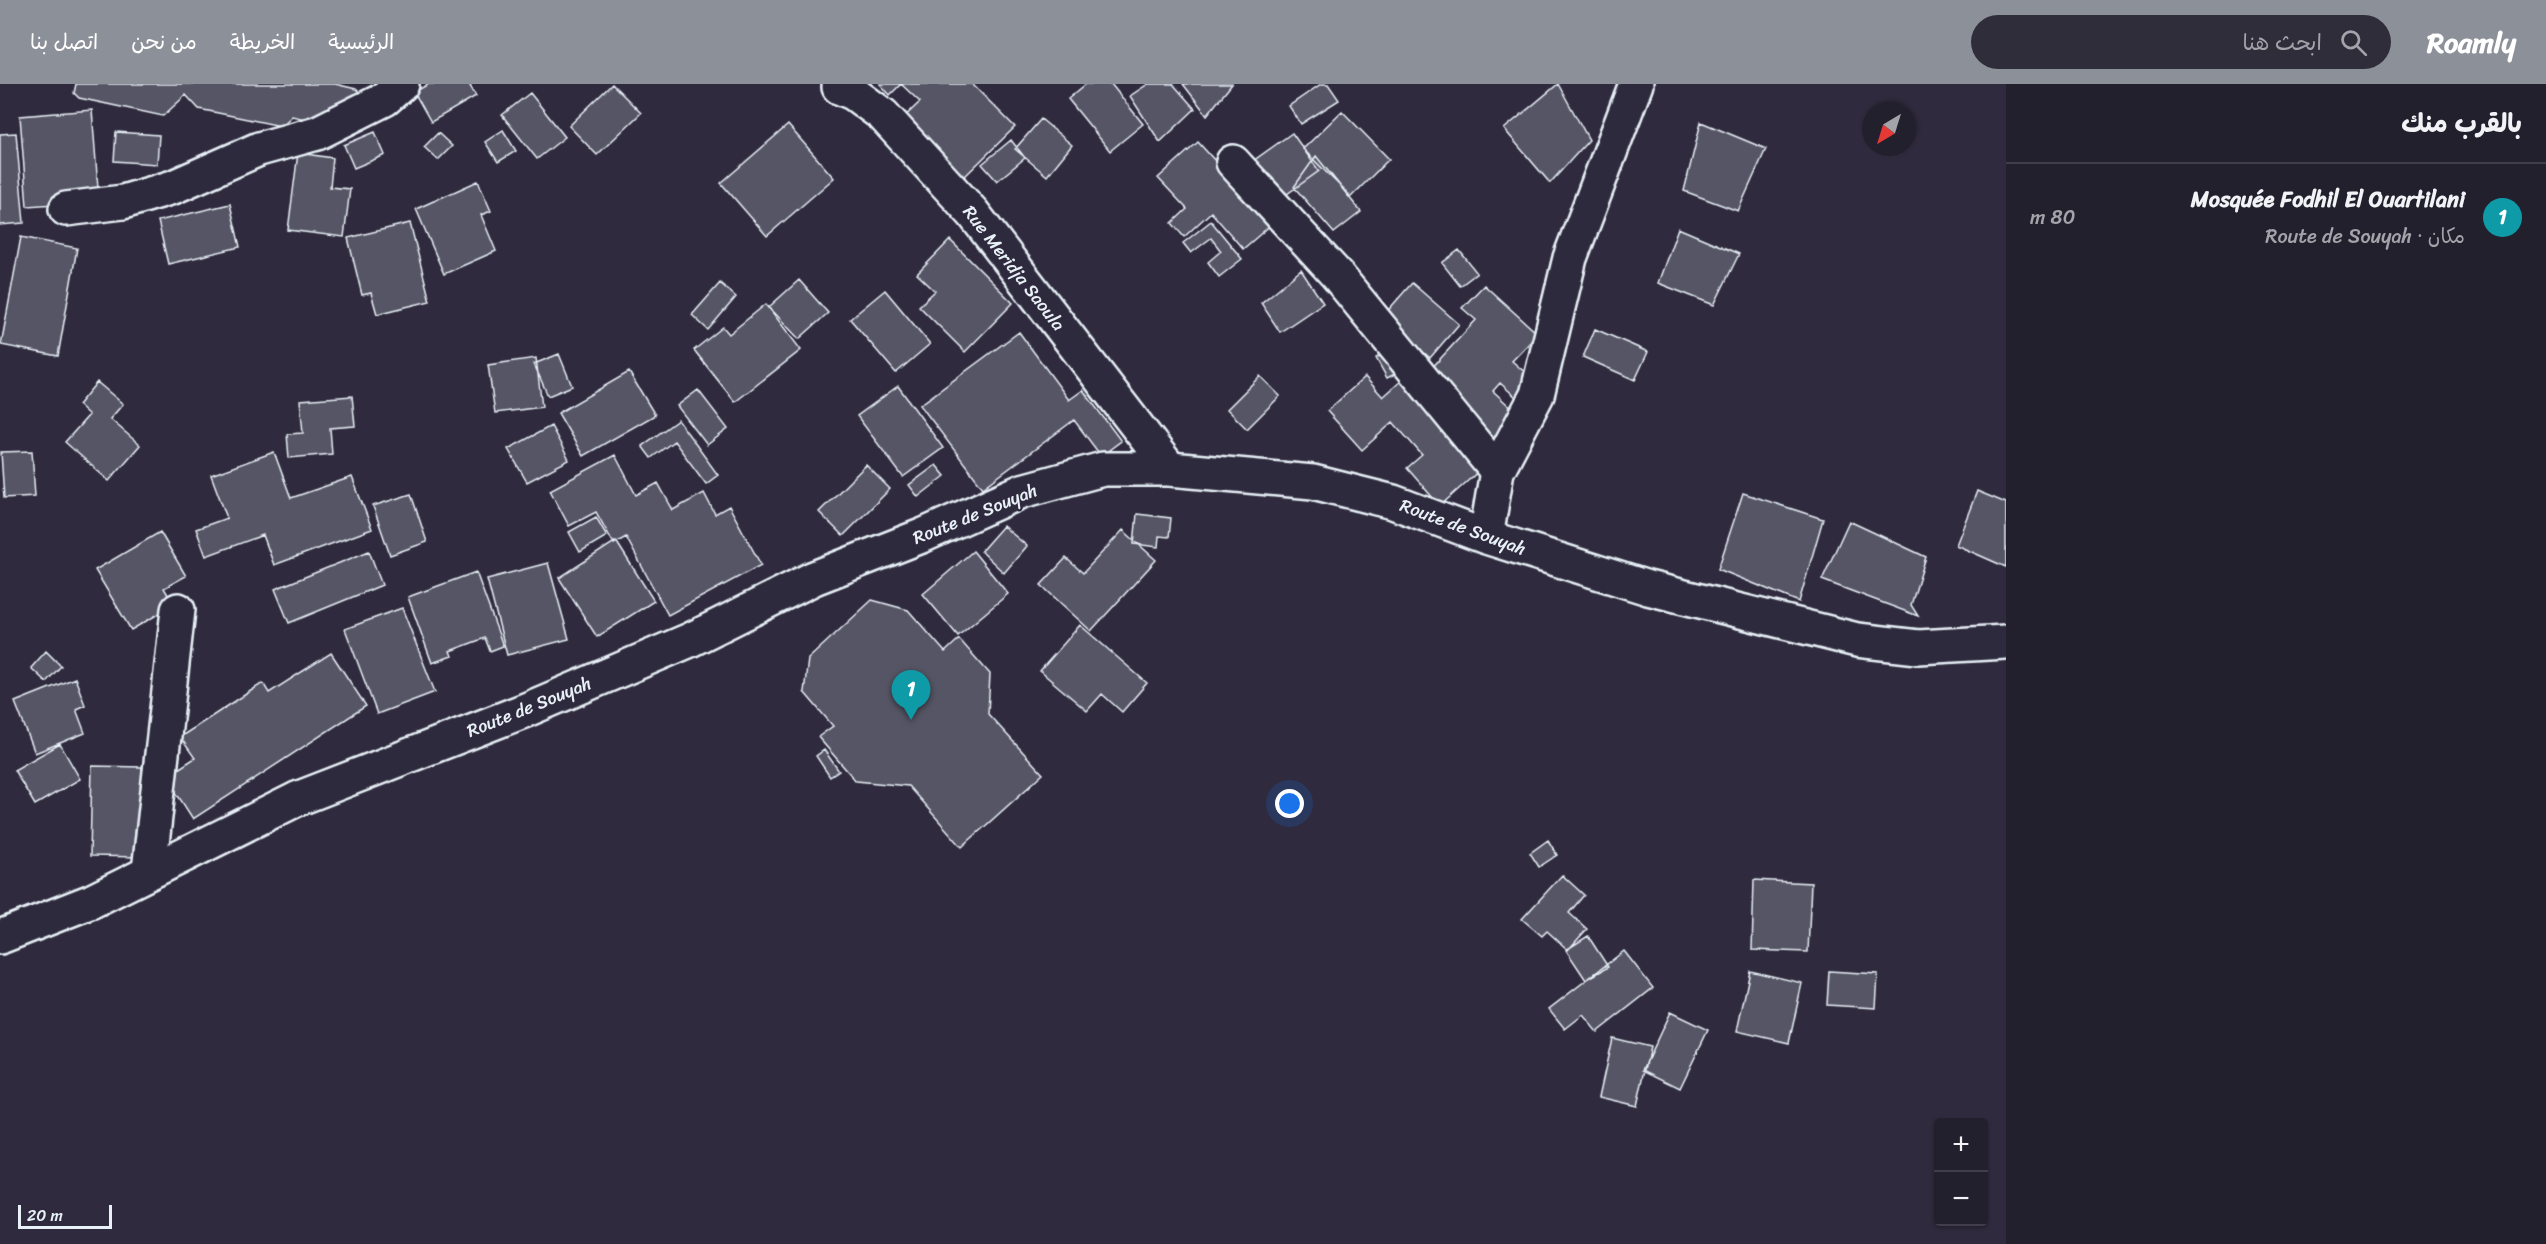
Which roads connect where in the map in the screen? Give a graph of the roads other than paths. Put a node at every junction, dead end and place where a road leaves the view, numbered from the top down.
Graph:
1 (402, 84) edge
2 (1636, 84) edge
3 (839, 87) dead end
4 (1233, 162) dead end
5 (66, 209) dead end
6 (1170, 469) junction
7 (1497, 471) junction
8 (1486, 537) junction
9 (178, 610) dead end
10 (2006, 642) edge
11 (149, 871) junction
12 (0, 937) edge

1 - 5 main road
2 - 7 main road
3 - 6 main road, Rue Meridja Saoula
4 - 7 main road
6 - 8 main road, Route de Souyah
6 - 11 main road, Route de Souyah
7 - 8 main road
8 - 10 main road, Route de Souyah
9 - 11 main road
11 - 12 main road, Route de Souyah

